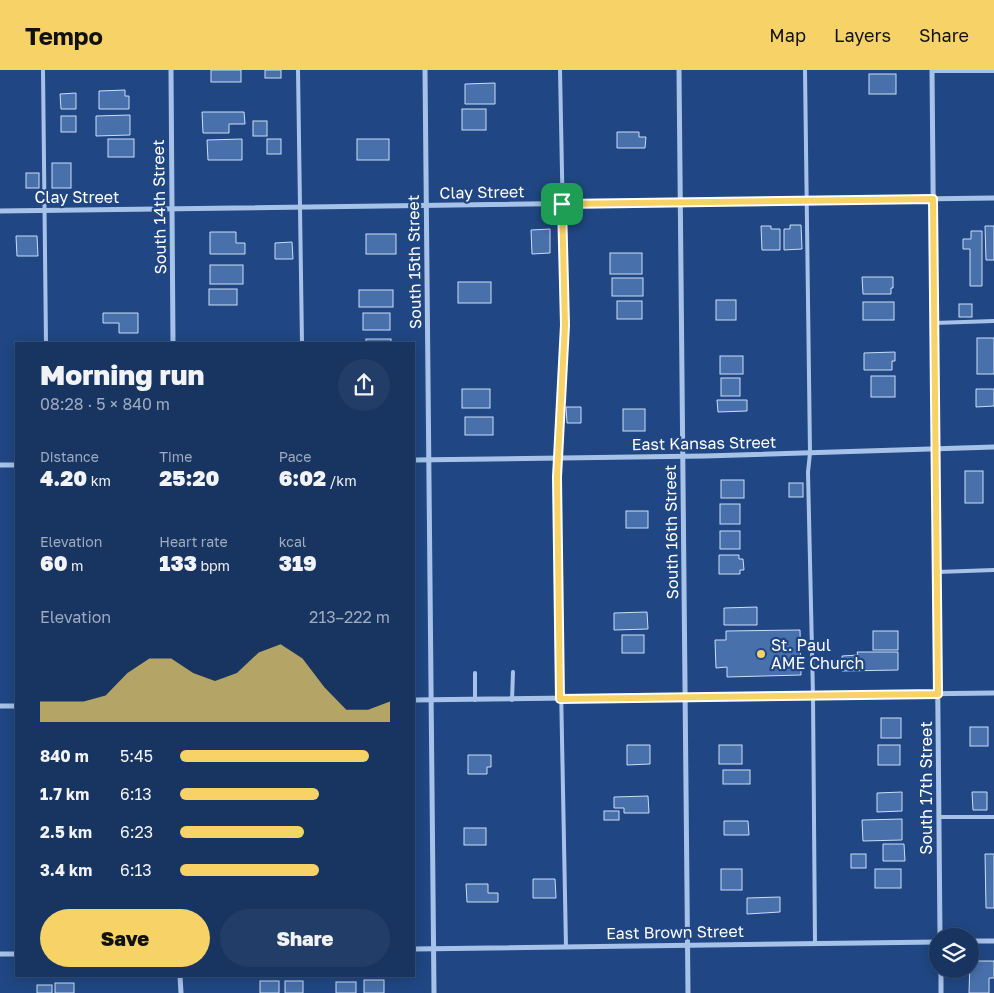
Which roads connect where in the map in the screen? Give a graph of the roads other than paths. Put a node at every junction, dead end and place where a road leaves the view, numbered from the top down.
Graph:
1 (43, 70) edge
2 (171, 70) edge
3 (298, 70) edge
4 (425, 70) edge
5 (560, 70) edge
6 (679, 70) edge
7 (805, 70) edge
8 (932, 71) edge
9 (994, 71) edge
10 (994, 198) edge
11 (933, 199) junction
12 (808, 200) junction
13 (680, 203) junction
14 (562, 204) junction
15 (426, 206) junction
16 (300, 208) junction
17 (172, 209) junction
18 (44, 210) junction
19 (0, 211) edge
20 (994, 321) edge
21 (934, 323) junction
22 (46, 342) edge
23 (173, 342) edge
24 (302, 342) edge
25 (994, 447) edge
26 (936, 450) junction
27 (810, 453) junction
28 (682, 456) junction
29 (558, 458) junction
30 (415, 460) edge
31 (429, 460) junction
32 (0, 465) edge
33 (15, 465) edge
34 (994, 570) edge
35 (937, 572) junction
36 (513, 672) dead end
37 (475, 673) dead end
38 (994, 693) edge
39 (938, 694) junction
40 (813, 695) junction
41 (685, 697) junction
42 (560, 699) junction
43 (415, 700) edge
44 (432, 700) junction
45 (475, 700) junction
46 (512, 700) junction
47 (0, 706) edge
48 (15, 706) edge
49 (938, 817) junction
50 (994, 817) edge
51 (940, 928) edge
52 (979, 941) edge
53 (994, 941) edge
54 (929, 942) edge
55 (815, 943) junction
56 (688, 944) junction
57 (566, 947) junction
58 (415, 949) edge
59 (434, 949) junction
60 (0, 954) edge
61 (15, 954) edge
62 (180, 977) edge
63 (941, 978) edge
64 (180, 993) edge
65 (434, 993) edge
66 (688, 993) edge
67 (941, 993) edge

1 - 18 lane
2 - 17 street, South 14th Street
3 - 16 lane
4 - 15 street, South 15th Street
5 - 14 lane
6 - 13 street, South 16th Street
7 - 12 lane
8 - 9 lane
8 - 11 street, South 17th Street
10 - 11 street, Clay Street
11 - 12 street, Clay Street
11 - 21 street, South 17th Street
12 - 13 street, Clay Street
12 - 27 lane
13 - 14 street, Clay Street
13 - 28 street, South 16th Street
14 - 15 street, Clay Street
14 - 29 lane
15 - 16 street, Clay Street
15 - 31 street, South 15th Street
16 - 17 street, Clay Street
16 - 24 lane
17 - 18 street, Clay Street
17 - 23 street, South 14th Street
18 - 19 street, Clay Street
18 - 22 lane
20 - 21 lane
21 - 26 street, South 17th Street
25 - 26 street, East Kansas Street
26 - 27 street, East Kansas Street
26 - 35 street, South 17th Street
27 - 28 street, East Kansas Street
27 - 40 lane
28 - 29 street, East Kansas Street
28 - 41 street, South 16th Street
29 - 31 street, East Kansas Street
29 - 42 lane
30 - 31 street, East Kansas Street
31 - 44 street, South 15th Street
32 - 33 street
34 - 35 lane
35 - 39 street, South 17th Street
36 - 46 lane
37 - 45 lane
38 - 39 street
39 - 40 street
39 - 49 street, South 17th Street
40 - 41 street
40 - 55 lane
41 - 42 street
41 - 56 street, South 16th Street
42 - 46 street
42 - 57 lane
43 - 44 street
44 - 45 street
44 - 59 street, South 15th Street
45 - 46 street
47 - 48 street
49 - 50 lane
49 - 51 street, South 17th Street
52 - 53 street
54 - 55 street, East Brown Street
55 - 56 street, East Brown Street
56 - 57 street, East Brown Street
56 - 66 street, South 16th Street
57 - 59 street, East Brown Street
58 - 59 street, East Brown Street
59 - 65 street, South 15th Street
60 - 61 street
62 - 64 street
63 - 67 street

